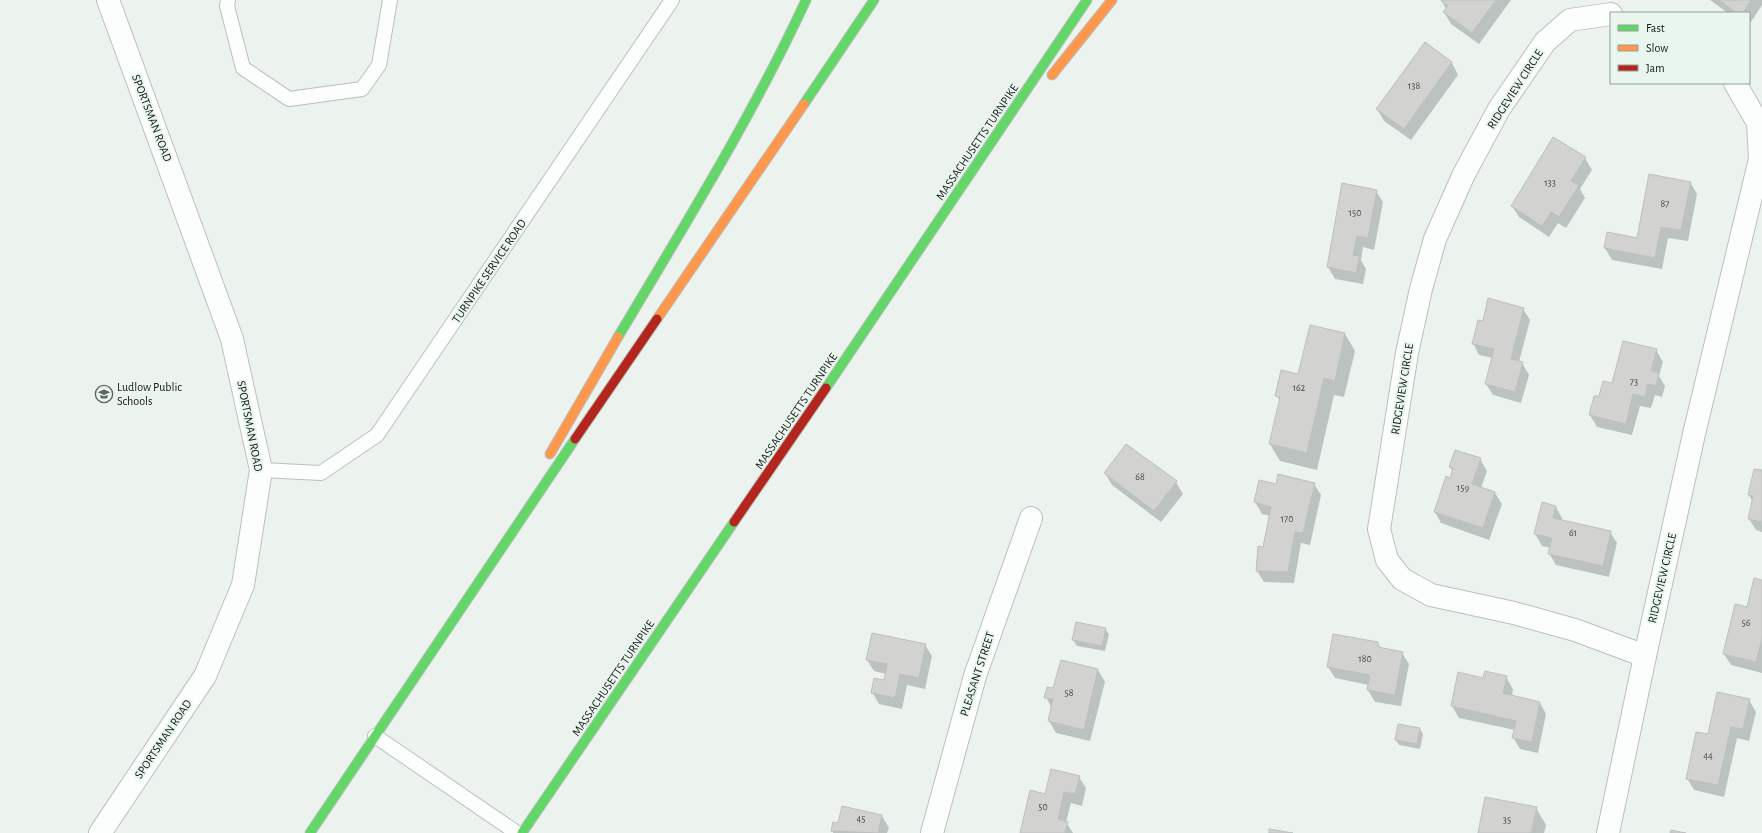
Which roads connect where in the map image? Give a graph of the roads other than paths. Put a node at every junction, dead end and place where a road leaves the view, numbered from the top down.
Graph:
1 (108, 0) edge
2 (228, 0) edge
3 (390, 0) edge
4 (672, 0) edge
5 (806, 0) edge
6 (874, 0) edge
7 (1087, 0) edge
8 (1112, 0) edge
9 (1610, 14) edge
10 (1049, 80) dead end
11 (1737, 84) edge
12 (1020, 117) dead end
13 (937, 223) junction
14 (546, 462) dead end
15 (261, 470) junction
16 (530, 489) dead end
17 (1031, 518) dead end
18 (471, 592) junction
19 (1645, 656) junction
20 (375, 736) junction
21 (100, 833) edge
22 (310, 833) edge
23 (517, 833) edge
24 (522, 833) edge
25 (932, 833) edge
26 (1608, 833) edge

1 - 15 street, SPORTSMAN ROAD
2 - 3 lane
4 - 15 lane, TURNPIKE SERVICE ROAD
5 - 14 highway
6 - 18 highway
7 - 13 highway, MASSACHUSETTS TURNPIKE
8 - 10 highway
9 - 19 street, RIDGEVIEW CIRCLE
11 - 19 street, RIDGEVIEW CIRCLE
12 - 13 highway
13 - 24 highway, MASSACHUSETTS TURNPIKE
15 - 21 street, SPORTSMAN ROAD
16 - 18 highway
17 - 25 street, PLEASANT STREET
18 - 20 highway
19 - 26 street, RIDGEVIEW CIRCLE
20 - 22 highway
20 - 23 lane

